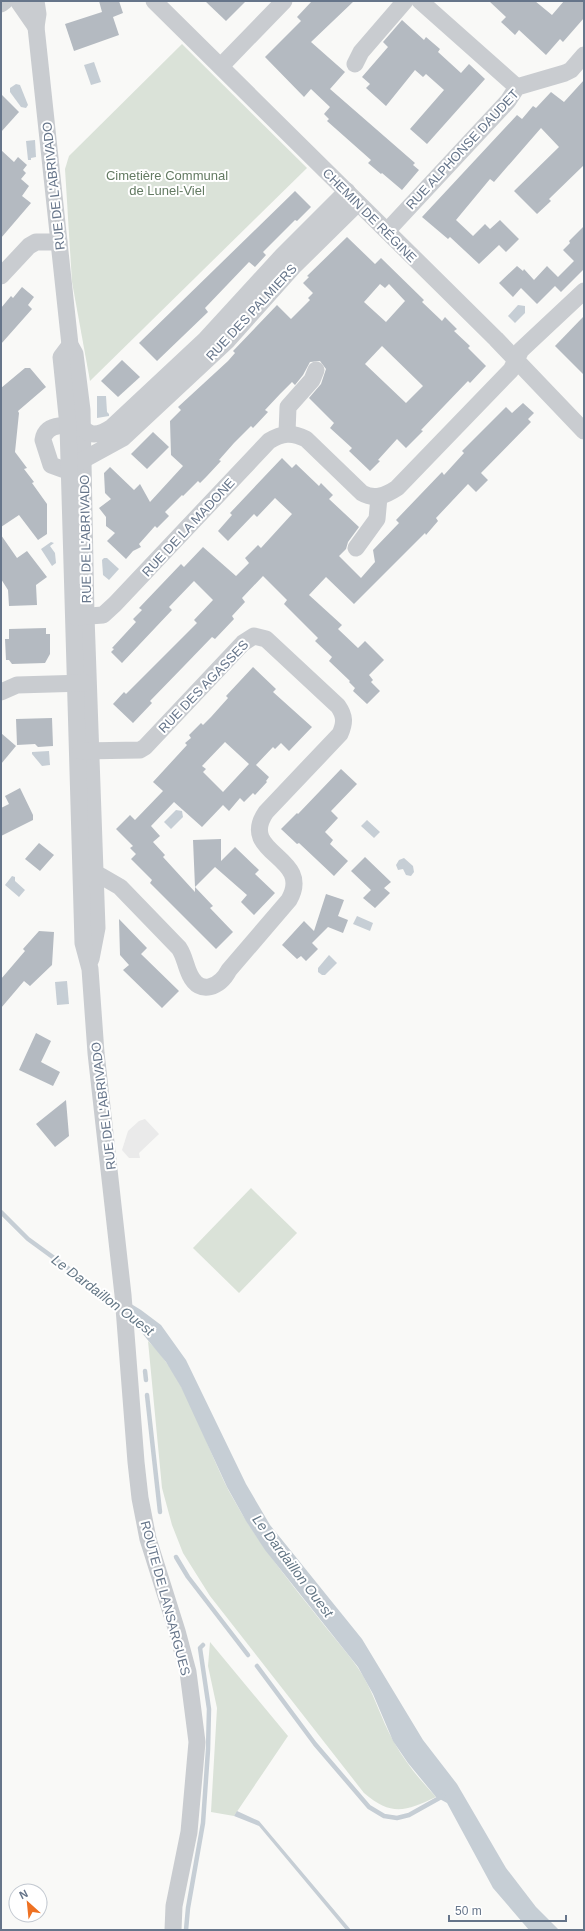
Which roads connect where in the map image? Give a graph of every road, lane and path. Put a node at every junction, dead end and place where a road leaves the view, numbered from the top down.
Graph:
1 (5, 1) edge
2 (18, 1) edge
3 (36, 1) edge
4 (154, 1) edge
5 (284, 1) edge
6 (405, 1) edge
7 (420, 1) edge
8 (1, 4) edge
9 (36, 27) junction
10 (584, 55) edge
11 (356, 64) dead end
12 (221, 66) junction
13 (517, 87) junction
14 (352, 197) junction
15 (387, 231) junction
16 (59, 242) junction
17 (1, 276) edge
18 (584, 291) edge
19 (517, 361) junction
20 (316, 370) dead end
21 (76, 428) junction
22 (584, 431) edge
23 (287, 434) junction
24 (77, 464) junction
25 (379, 497) junction
26 (356, 548) dead end
27 (80, 617) junction
28 (82, 683) junction
29 (1, 692) edge
30 (84, 751) junction
31 (88, 876) junction
32 (118, 1242) joint
33 (173, 1930) edge

1 - 8 street
2 - 9 street, RUE DE L'ABRIVADO
3 - 9 street, RUE DE L'ABRIVADO
4 - 12 street, CHEMIN DE RÉGINE
5 - 12 street
6 - 11 street
7 - 13 street
9 - 16 street, RUE DE L'ABRIVADO
10 - 13 street, RUE ALPHONSE DAUDET
12 - 14 street, CHEMIN DE RÉGINE
13 - 15 street, RUE ALPHONSE DAUDET
14 - 15 street, CHEMIN DE RÉGINE
14 - 21 street, RUE DES PALMIERS
14 - 24 street, RUE DES PALMIERS
15 - 19 street, CHEMIN DE RÉGINE
16 - 17 street
16 - 21 street, RUE DE L'ABRIVADO
18 - 19 street
19 - 22 street, CHEMIN DE RÉGINE
19 - 25 street
20 - 23 street
21 - 24 street, RUE DE L'ABRIVADO
21 - 24 street, RUE DE L'ABRIVADO
23 - 25 street
23 - 27 street, RUE DE LA MADONE
24 - 27 street, RUE DE L'ABRIVADO
25 - 26 street
27 - 28 street, RUE DE L'ABRIVADO
28 - 29 street
28 - 30 street, RUE DE L'ABRIVADO
30 - 31 street, RUE DE L'ABRIVADO
30 - 31 street, RUE DES AGASSES
31 - 32 street, RUE DE L'ABRIVADO
32 - 33 street, ROUTE DE LANSARGUES

